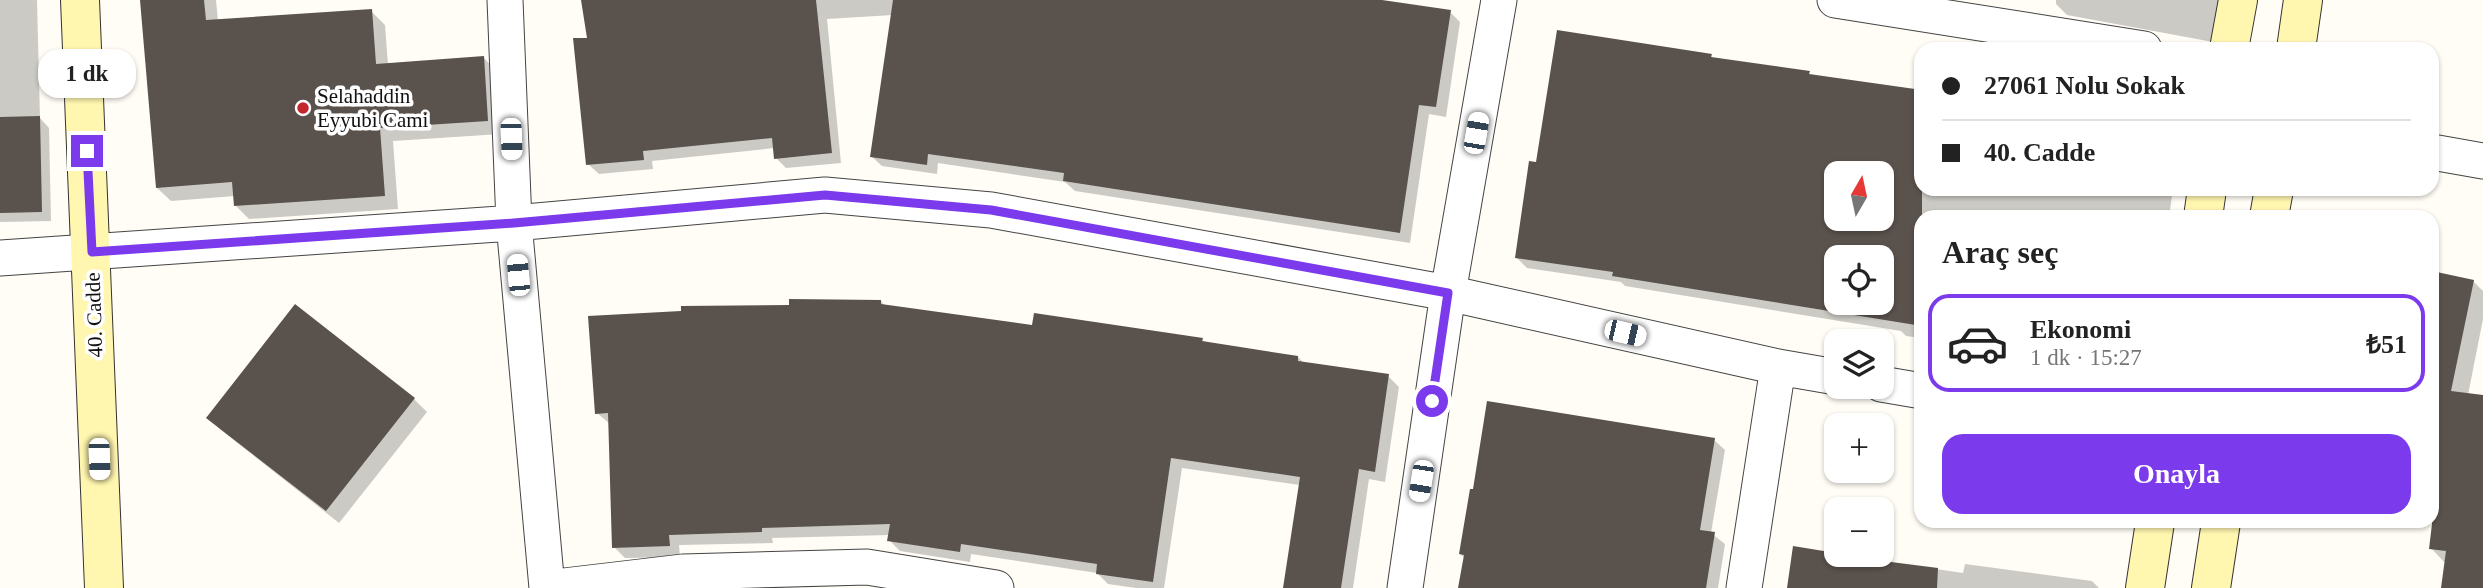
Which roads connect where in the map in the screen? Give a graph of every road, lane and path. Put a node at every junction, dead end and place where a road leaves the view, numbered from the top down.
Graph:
1 (80, 0) edge
2 (506, 0) edge
3 (1499, 0) edge
4 (1835, 0) edge
5 (2238, 0) edge
6 (2304, 0) edge
7 (2100, 42) edge
8 (2230, 42) edge
9 (2297, 42) edge
10 (2439, 153) edge
11 (2483, 161) edge
12 (514, 223) junction
13 (92, 252) junction
14 (0, 258) edge
15 (1448, 293) junction
16 (1778, 367) junction
17 (1824, 375) edge
18 (1894, 386) edge
19 (1914, 390) edge
20 (2154, 528) edge
21 (2220, 528) edge
22 (104, 588) edge
23 (547, 588) edge
24 (996, 588) edge
25 (1405, 588) edge
26 (1744, 588) edge
27 (2145, 588) edge
28 (2211, 588) edge

1 - 13 street, 40. Cadde
2 - 12 street
3 - 15 street
4 - 7 street
5 - 8 street
6 - 9 street
10 - 11 street
12 - 13 street
12 - 15 street
12 - 23 street
13 - 14 street
13 - 22 street, 40. Cadde
15 - 16 street
15 - 25 street
16 - 17 street
16 - 26 street
18 - 19 street
20 - 27 street
21 - 28 street
23 - 24 street

